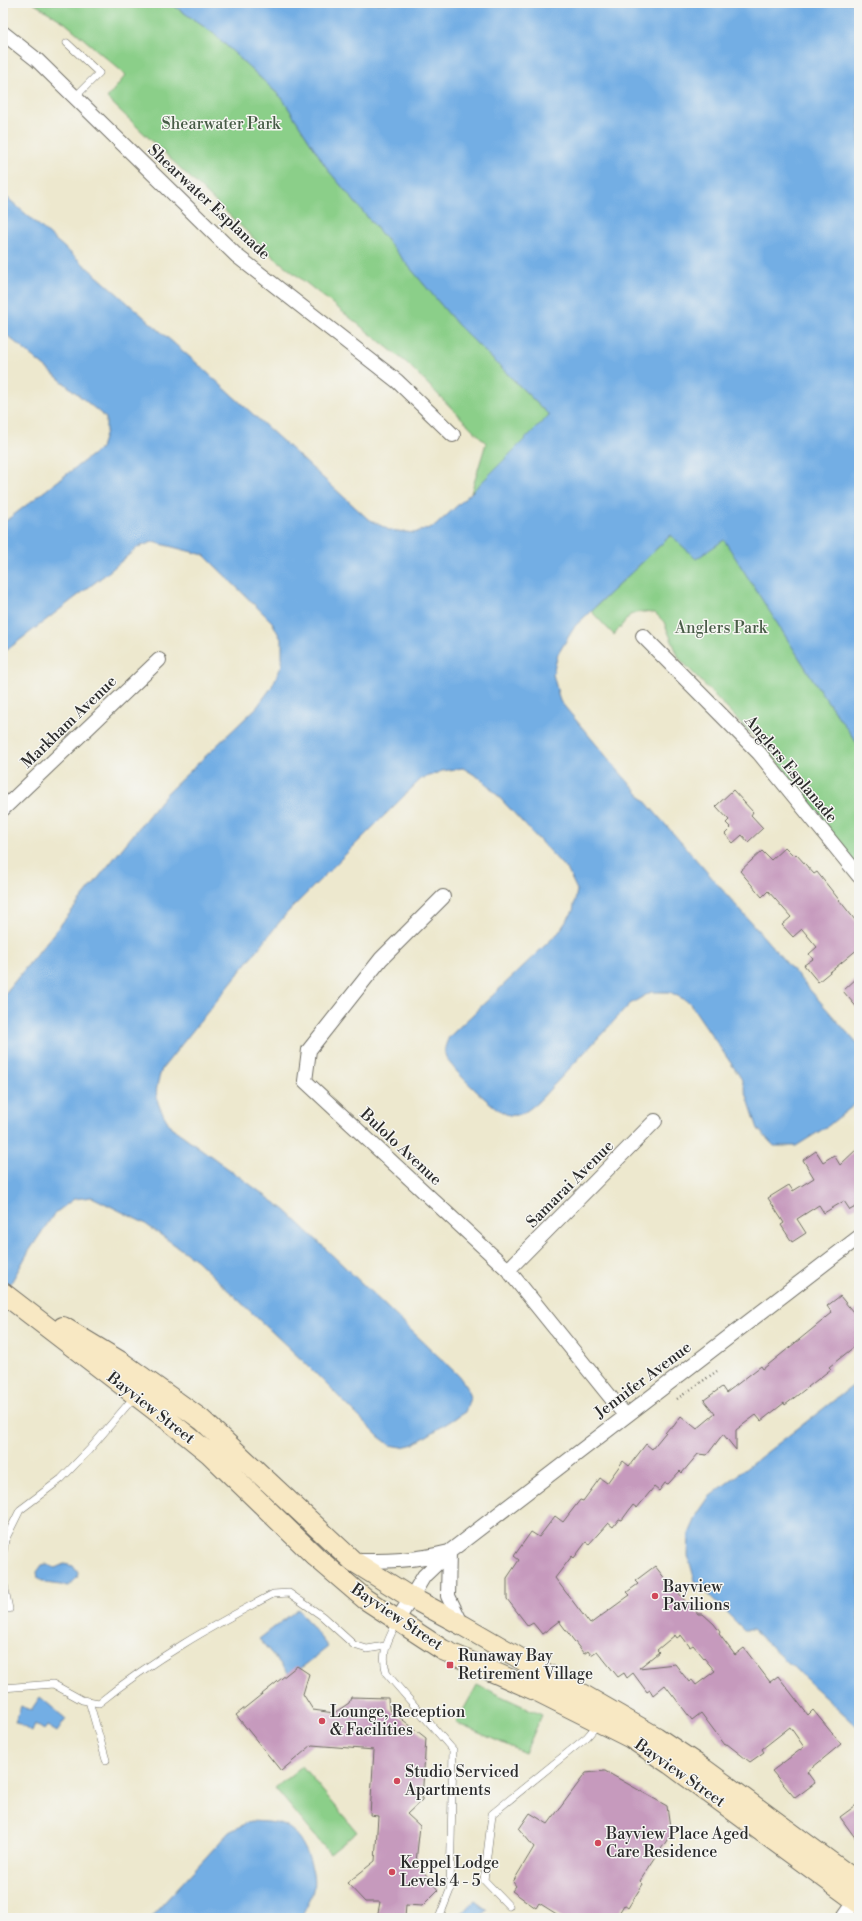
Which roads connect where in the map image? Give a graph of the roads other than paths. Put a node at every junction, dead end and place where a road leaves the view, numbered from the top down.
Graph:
1 (3, 33) edge
2 (67, 43) dead end
3 (75, 97) junction
4 (453, 435) dead end
5 (643, 636) dead end
6 (159, 660) dead end
7 (3, 809) edge
8 (859, 876) edge
9 (443, 897) dead end
10 (655, 1121) dead end
11 (859, 1237) edge
12 (508, 1270) junction
13 (8, 1297) edge
14 (141, 1387) junction
15 (625, 1415) junction
16 (3, 1552) edge
17 (449, 1552) junction
18 (353, 1561) junction
19 (3, 1580) edge
20 (410, 1597) junction
21 (9, 1609) dead end
22 (397, 1621) junction
23 (462, 1625) junction
24 (385, 1646) junction
25 (518, 1658) junction
26 (509, 1679) junction
27 (3, 1688) edge
28 (89, 1701) junction
29 (603, 1715) junction
30 (106, 1760) dead end
31 (858, 1897) edge
32 (509, 1906) dead end
33 (439, 1918) edge
34 (842, 1918) edge

1 - 3 street, Shearwater Esplanade
2 - 3 lane
3 - 4 street, Shearwater Esplanade
5 - 8 street, Anglers Esplanade
6 - 7 street, Markham Avenue
9 - 12 street, Bulolo Avenue
10 - 12 street, Samarai Avenue
11 - 15 street, Jennifer Avenue
12 - 15 street, Bulolo Avenue
13 - 14 main road, Bayview Street
14 - 16 lane
14 - 18 main road, Bayview Street
14 - 22 main road, Bayview Street
15 - 17 street, Jennifer Avenue
17 - 18 street, Jennifer Avenue
17 - 20 street, Jennifer Avenue
17 - 23 street
18 - 20 main road, Bayview Street
19 - 21 lane
20 - 22 street, Jennifer Avenue
20 - 23 main road, Bayview Street
22 - 24 lane
22 - 26 main road, Bayview Street
23 - 25 main road, Bayview Street
24 - 28 lane
24 - 33 lane
25 - 26 main road
25 - 29 main road, Bayview Street
26 - 29 main road, Bayview Street
27 - 28 lane
28 - 30 lane
29 - 31 main road, Bayview Street
29 - 32 lane
31 - 34 street

